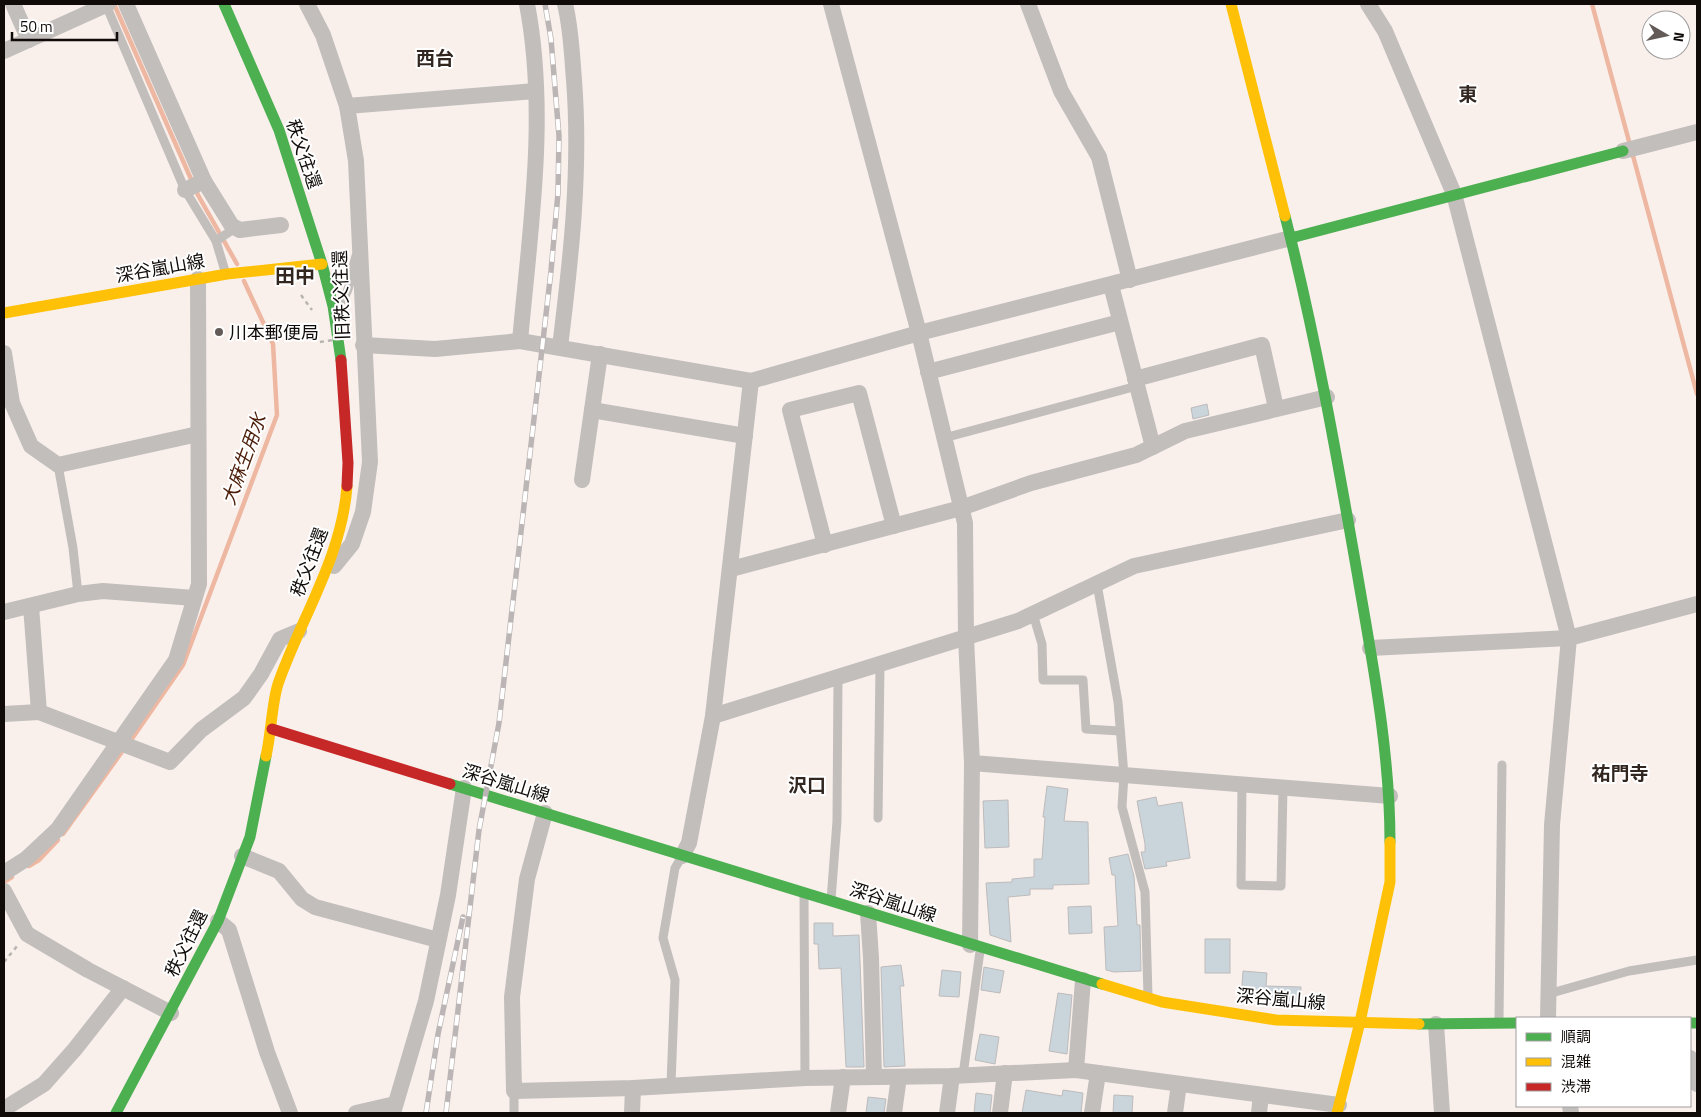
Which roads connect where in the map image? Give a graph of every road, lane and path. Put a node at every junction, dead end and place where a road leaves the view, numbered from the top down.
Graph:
1 (13, 4) edge
2 (107, 4) edge
3 (126, 4) edge
4 (224, 4) edge
5 (307, 4) edge
6 (527, 4) edge
7 (565, 4) edge
8 (831, 4) edge
9 (1028, 4) edge
10 (1231, 4) edge
11 (1368, 4) edge
12 (29, 40) junction
13 (4, 51) edge
14 (535, 91) junction
15 (347, 106) junction
16 (1697, 132) edge
17 (1623, 151) joint
18 (194, 186) junction
19 (1454, 194) junction
20 (281, 225) dead end
21 (232, 230) junction
22 (1291, 238) junction
23 (218, 240) junction
24 (360, 244) junction
25 (322, 264) junction
26 (226, 274) junction
27 (198, 279) junction
28 (1130, 280) junction
29 (1110, 285) junction
30 (333, 306) junction
31 (4, 313) edge
32 (1120, 322) junction
33 (919, 332) junction
34 (520, 340) junction
35 (358, 341) junction
36 (320, 342) dead end
37 (560, 347) junction
38 (4, 354) edge
39 (600, 354) junction
40 (928, 372) junction
41 (751, 381) junction
42 (1136, 382) junction
43 (1327, 397) junction
44 (1276, 408) junction
45 (592, 410) junction
46 (198, 434) junction
47 (745, 436) junction
48 (944, 438) junction
49 (1153, 447) junction
50 (58, 465) junction
51 (582, 480) dead end
52 (961, 508) junction
53 (1348, 520) junction
54 (894, 526) junction
55 (825, 545) junction
56 (731, 569) junction
57 (322, 580) junction
58 (1097, 584) junction
59 (78, 594) junction
60 (194, 598) junction
61 (1697, 604) edge
62 (31, 606) junction
63 (4, 612) edge
64 (1033, 614) junction
65 (299, 631) junction
66 (966, 638) junction
67 (1569, 638) junction
68 (1370, 648) junction
69 (880, 664) junction
70 (838, 678) junction
71 (40, 712) junction
72 (4, 714) edge
73 (713, 716) junction
74 (272, 730) junction
75 (1120, 731) junction
76 (117, 743) junction
77 (972, 763) junction
78 (1502, 765) dead end
79 (1124, 775) junction
80 (1242, 784) junction
81 (464, 788) junction
82 (1283, 788) junction
83 (1390, 796) junction
84 (545, 813) junction
85 (878, 818) dead end
86 (242, 856) junction
87 (682, 856) junction
88 (4, 873) edge
89 (4, 892) edge
90 (804, 893) junction
91 (831, 901) junction
92 (868, 913) junction
93 (218, 921) junction
94 (27, 934) junction
95 (438, 940) junction
96 (975, 947) junction
97 (1697, 960) edge
98 (4, 962) edge
99 (1083, 980) junction
100 (123, 988) junction
101 (1548, 994) junction
102 (1148, 998) junction
103 (171, 1012) junction
104 (1548, 1017) edge
105 (1360, 1022) junction
106 (1516, 1022) edge
107 (1499, 1023) junction
108 (1436, 1024) junction
109 (1691, 1062) edge
110 (1076, 1070) junction
111 (1005, 1073) junction
112 (1098, 1073) junction
113 (957, 1076) junction
114 (843, 1077) junction
115 (874, 1077) junction
116 (899, 1077) junction
117 (805, 1078) junction
118 (671, 1084) junction
119 (1179, 1084) junction
120 (1697, 1084) edge
121 (633, 1088) junction
122 (514, 1091) junction
123 (1262, 1095) junction
124 (4, 1109) edge
125 (394, 1109) edge
126 (1338, 1109) edge
127 (116, 1113) edge
128 (290, 1113) edge
129 (356, 1113) edge
130 (514, 1113) edge
131 (632, 1113) edge
132 (838, 1113) edge
133 (894, 1113) edge
134 (947, 1113) edge
135 (1000, 1113) edge
136 (1092, 1113) edge
137 (1175, 1113) edge
138 (1259, 1113) edge
139 (1442, 1113) edge

1 - 12 street
2 - 12 street
2 - 18 lane
3 - 18 street
4 - 25 main road, 秩父往還
5 - 15 street, 旧秩父往還
6 - 14 street
7 - 37 street
8 - 33 street
9 - 28 street
10 - 22 main road
11 - 19 street
12 - 13 street
14 - 15 street
14 - 34 street
15 - 24 street, 旧秩父往還
16 - 17 street
17 - 19 main road
18 - 21 street
18 - 23 lane
19 - 22 main road
19 - 67 street
20 - 21 street
21 - 23 lane
22 - 28 street
22 - 43 main road
23 - 26 lane
24 - 30 lane
24 - 35 street, 旧秩父往還
25 - 26 main road, 深谷嵐山線
25 - 30 main road, 秩父往還
26 - 27 main road, 深谷嵐山線
27 - 31 main road, 深谷嵐山線
27 - 46 street
28 - 29 street
29 - 32 street
29 - 33 street
30 - 57 main road, 秩父往還
32 - 40 street
32 - 42 street
33 - 40 street
33 - 41 street
34 - 35 street
34 - 37 street
35 - 36 path, bridge
35 - 57 street, 旧秩父往還
37 - 39 street
38 - 50 street
39 - 41 street
39 - 45 street
40 - 48 street
41 - 47 street
42 - 44 street
42 - 48 lane
42 - 49 street
43 - 44 street
43 - 53 main road
44 - 49 street
45 - 47 street
45 - 51 street
46 - 50 street
46 - 60 street
47 - 56 street
48 - 52 street
49 - 52 street
50 - 59 lane
52 - 54 street
52 - 66 street
53 - 58 street
53 - 68 main road
54 - 55 street
54 - 55 street
55 - 56 street
56 - 73 street
57 - 65 main road, 秩父往還
58 - 64 street
58 - 75 lane
59 - 60 street
59 - 62 street
60 - 76 street
61 - 67 street
62 - 63 street
62 - 71 street
64 - 66 street
64 - 75 lane
65 - 74 main road, 秩父往還
65 - 76 street
66 - 69 street
66 - 77 street
67 - 68 street
67 - 101 street
68 - 83 main road
69 - 70 street
69 - 85 lane
70 - 73 street
70 - 91 lane
71 - 72 street
71 - 76 street
73 - 87 street
74 - 81 main road, 深谷嵐山線
74 - 86 main road, 秩父往還
75 - 79 lane
76 - 88 street
77 - 79 street
77 - 96 street
78 - 107 lane
79 - 80 street
79 - 102 lane
80 - 82 street
80 - 82 lane
81 - 84 main road, 深谷嵐山線
81 - 95 street
82 - 83 street
83 - 105 main road
84 - 87 main road, 深谷嵐山線
84 - 122 street
86 - 93 main road, 秩父往還
86 - 95 street
87 - 90 main road, 深谷嵐山線
87 - 118 lane
89 - 94 street
90 - 91 main road, 深谷嵐山線
90 - 117 lane
91 - 92 main road, 深谷嵐山線
92 - 96 main road, 深谷嵐山線
92 - 115 street
93 - 103 main road, 秩父往還
93 - 128 street
94 - 98 path
94 - 100 street
95 - 125 street
96 - 99 main road, 深谷嵐山線
96 - 113 lane
97 - 101 lane
99 - 102 main road, 深谷嵐山線
99 - 110 street
100 - 103 street
100 - 124 street
101 - 104 street
102 - 105 main road, 深谷嵐山線
103 - 127 main road, 秩父往還
105 - 108 main road, 深谷嵐山線
105 - 126 main road
106 - 107 main road, 深谷嵐山線
107 - 108 main road, 深谷嵐山線
108 - 139 street
109 - 120 street
110 - 111 street
110 - 112 street
111 - 113 street
111 - 135 street
112 - 119 street
112 - 136 street
113 - 116 street
113 - 134 street
114 - 115 street
114 - 117 street
114 - 132 street
115 - 116 street
116 - 133 street
117 - 118 street
118 - 121 street
119 - 123 street
119 - 137 street
121 - 122 street
121 - 131 street
122 - 130 lane
123 - 126 street
123 - 138 street
125 - 129 street

